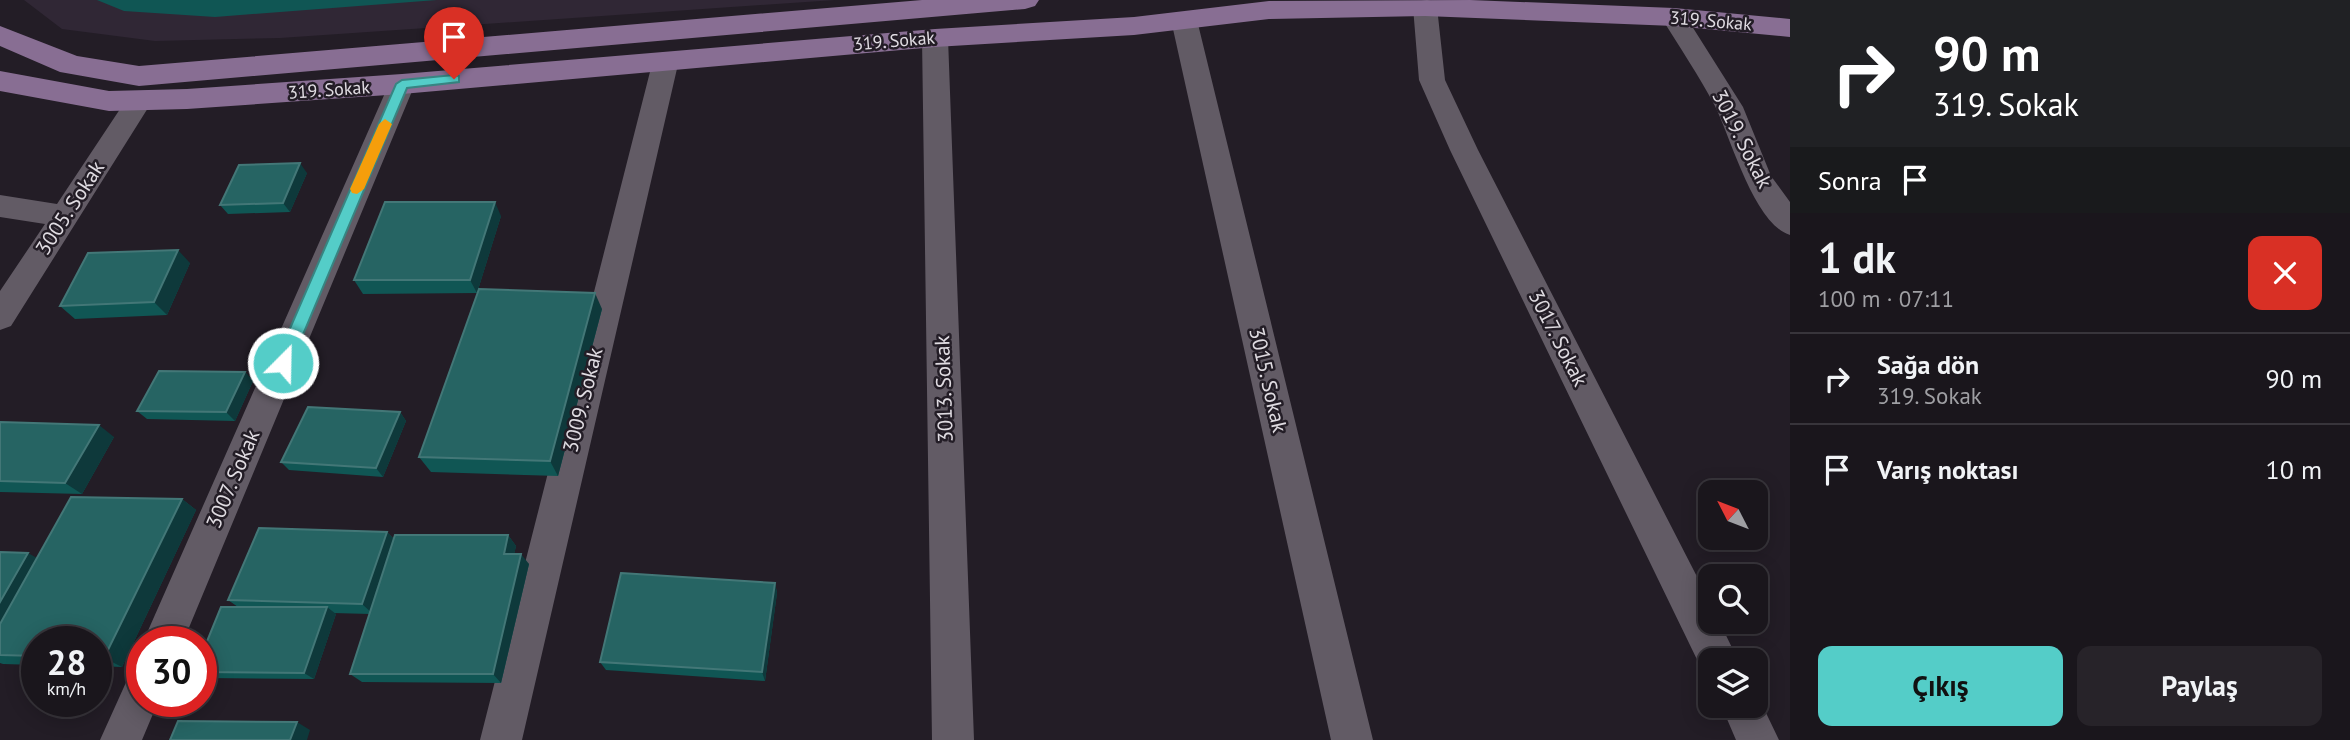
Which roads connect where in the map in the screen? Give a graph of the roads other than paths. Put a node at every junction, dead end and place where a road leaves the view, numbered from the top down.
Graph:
1 (1025, 0) edge
2 (1107, 0) edge
3 (1741, 0) edge
4 (1790, 4) edge
5 (1425, 7) junction
6 (1188, 10) edge
7 (1674, 17) junction
8 (1134, 26) junction
9 (1790, 27) edge
10 (0, 35) edge
11 (935, 38) junction
12 (666, 60) junction
13 (0, 81) edge
14 (402, 84) junction
15 (140, 100) junction
16 (0, 206) edge
17 (65, 216) junction
18 (1790, 224) edge
19 (0, 317) edge
20 (170, 626) edge
21 (1712, 648) edge
22 (131, 717) edge
23 (1747, 718) edge
24 (121, 740) edge
25 (501, 740) edge
26 (953, 740) edge
27 (1352, 740) edge
28 (1758, 740) edge

1 - 10 main road, 319. Sokak
2 - 8 main road
3 - 4 main road, 319. Sokak
5 - 6 main road, 319. Sokak
5 - 7 main road, 319. Sokak
5 - 21 street, 3017. Sokak
6 - 8 main road, 319. Sokak
6 - 27 street, 3015. Sokak
7 - 9 main road, 319. Sokak
7 - 18 street, 3019. Sokak
8 - 11 main road, 319. Sokak
11 - 12 main road, 319. Sokak
11 - 26 street, 3013. Sokak
12 - 14 main road, 319. Sokak
12 - 25 street, 3009. Sokak
13 - 15 main road, 319. Sokak
14 - 15 main road, 319. Sokak
14 - 20 street, 3007. Sokak
15 - 17 street, 3005. Sokak
16 - 17 street
17 - 19 street, 3005. Sokak
22 - 24 street
23 - 28 street

